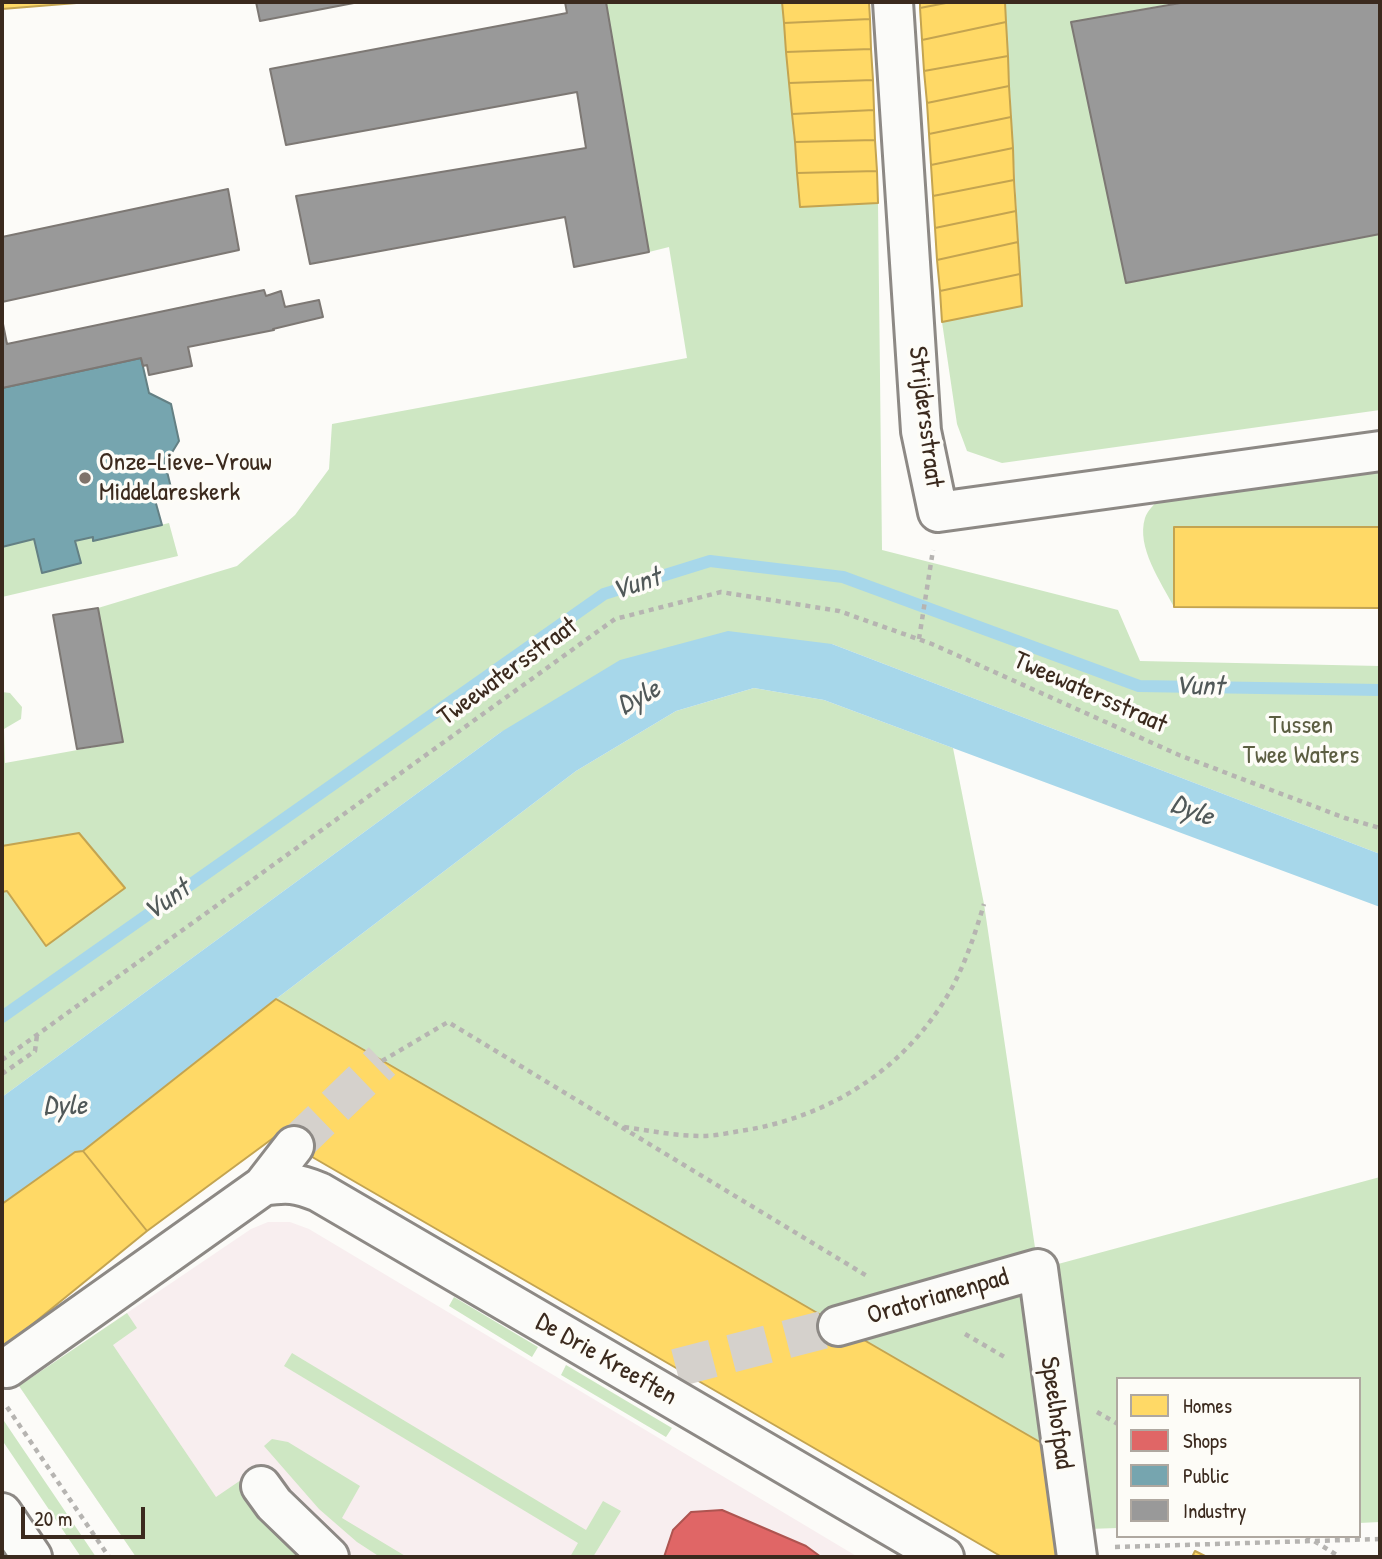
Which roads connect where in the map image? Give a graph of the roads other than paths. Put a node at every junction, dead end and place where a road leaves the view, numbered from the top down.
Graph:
1 (893, 2) edge
2 (1380, 451) edge
3 (294, 1146) tunnel mouth
4 (263, 1186) junction
5 (1038, 1269) joint
6 (838, 1325) tunnel mouth
7 (676, 1368) tunnel mouth
8 (641, 1380) junction
9 (5, 1384) edge
10 (261, 1486) dead end
11 (2, 1513) edge
12 (1077, 1553) edge
13 (32, 1557) edge
14 (329, 1557) edge
15 (944, 1557) edge

1 - 2 street, Strijdersstraat
3 - 4 street
4 - 8 street, De Drie Kreeften
4 - 9 street
5 - 6 street, Oratorianenpad
5 - 12 street, Speelhofpad
7 - 8 street
8 - 15 street, De Drie Kreeften
10 - 14 street
11 - 13 street

